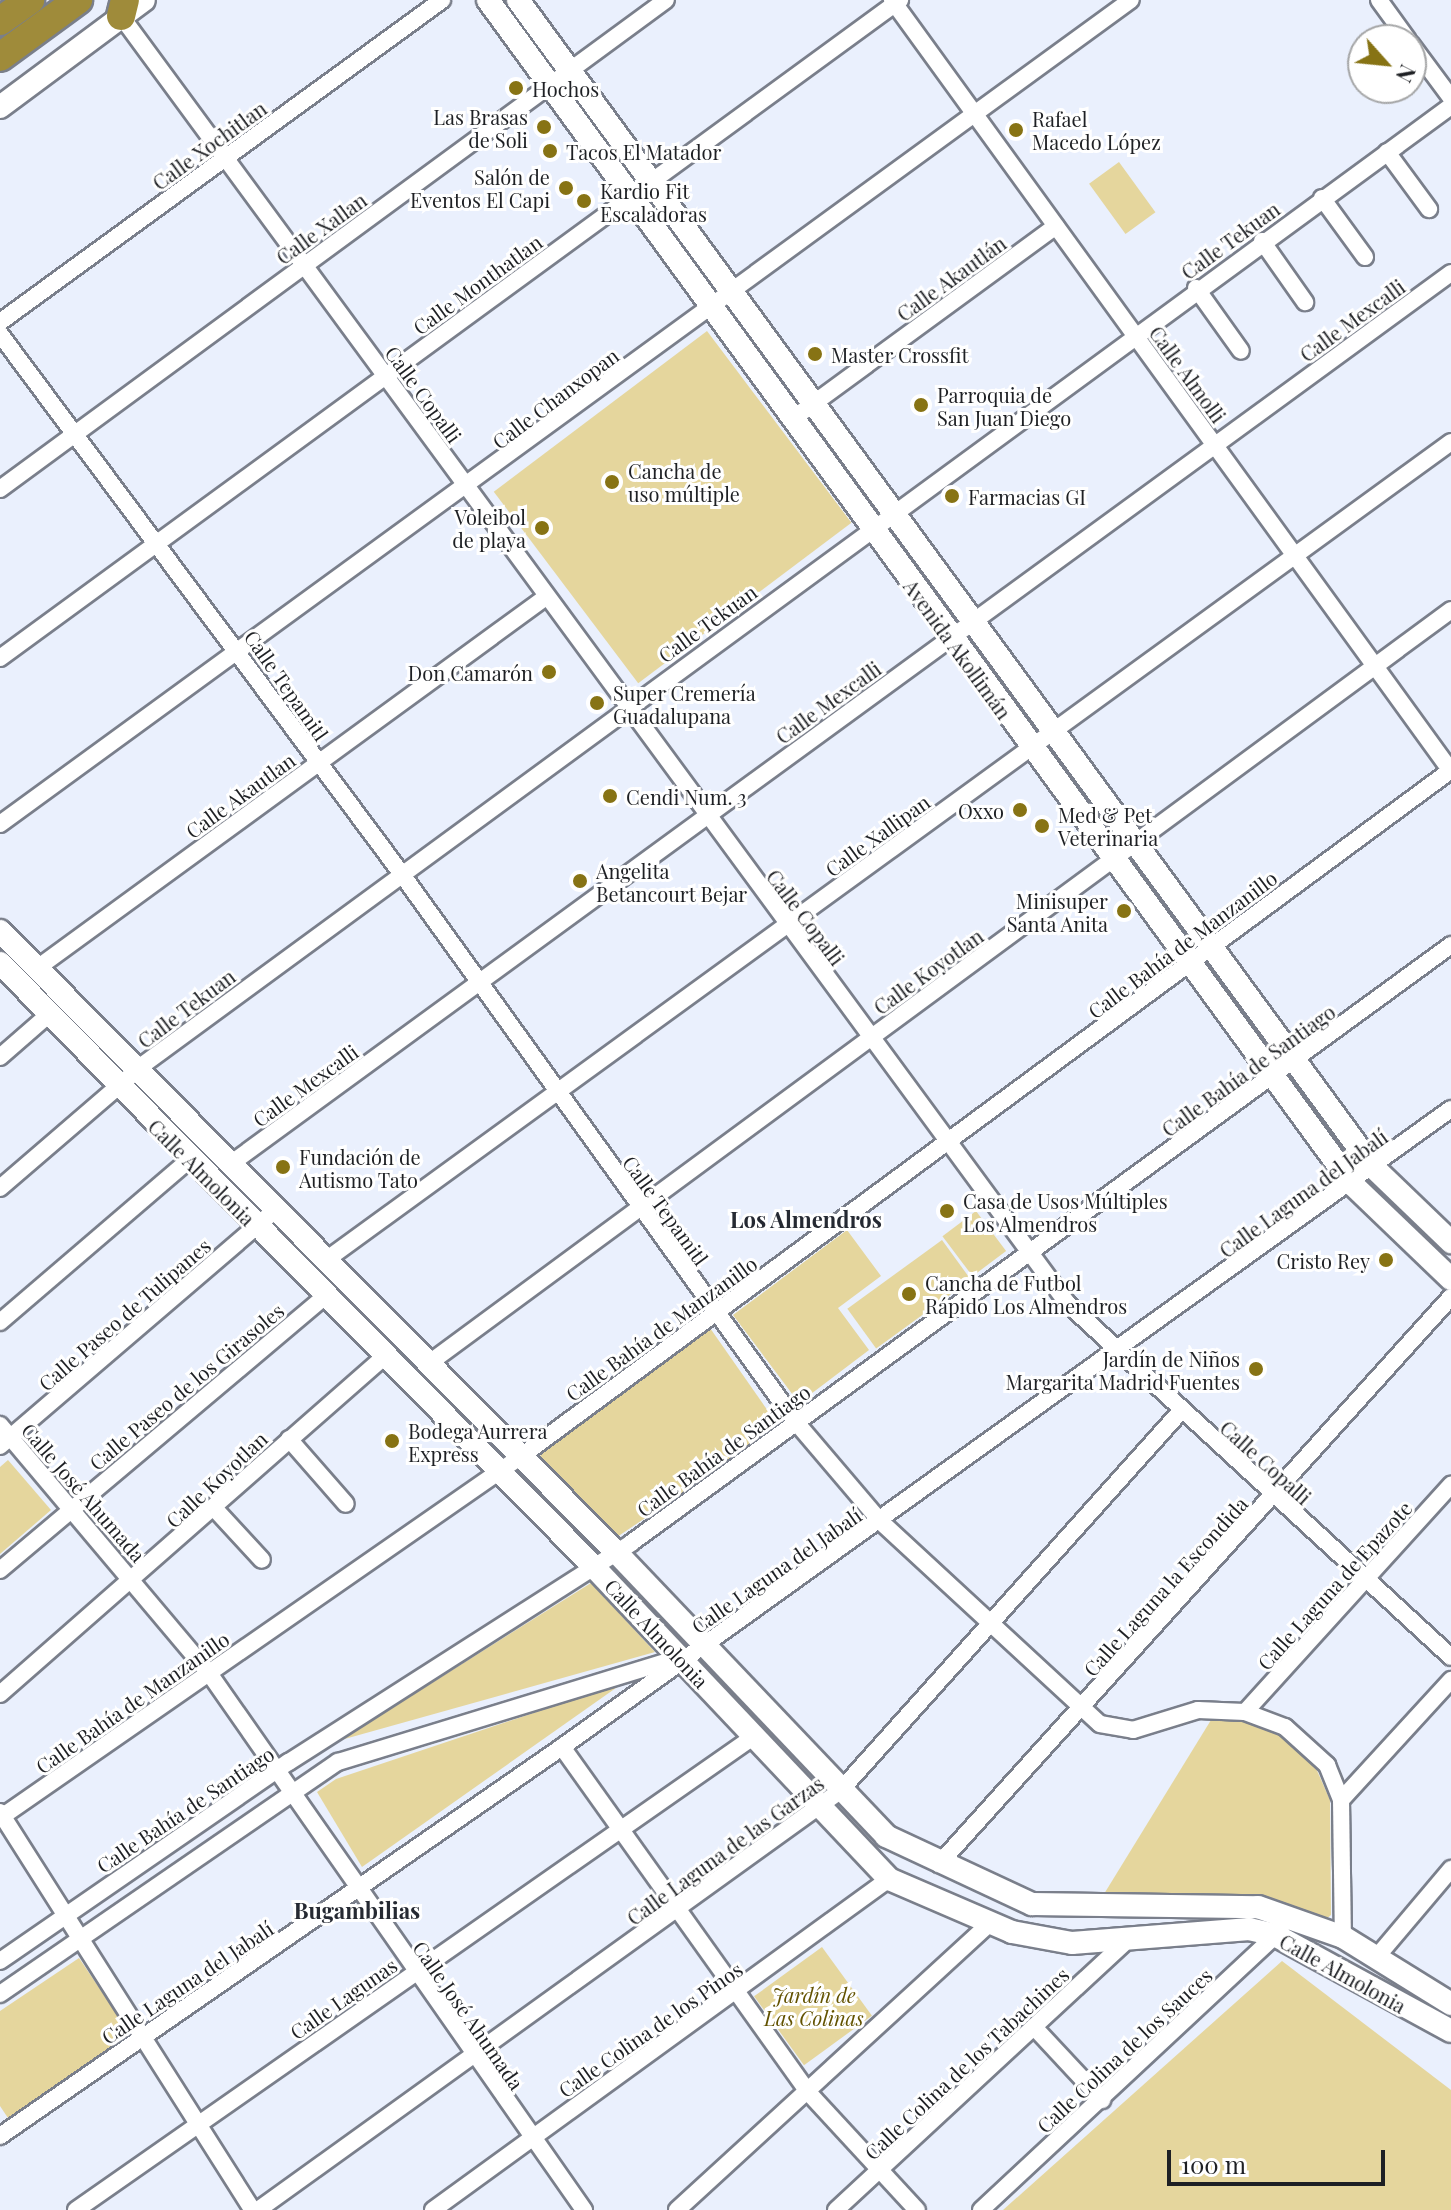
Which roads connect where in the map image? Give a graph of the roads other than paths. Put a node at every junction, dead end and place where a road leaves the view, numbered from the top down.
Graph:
1 (30, 0) edge
2 (78, 0) edge
3 (442, 0) edge
4 (488, 0) edge
5 (518, 0) edge
6 (666, 0) edge
7 (1131, 0) edge
8 (1379, 0) edge
9 (896, 1) edge
10 (130, 5) edge
11 (0, 21) edge
12 (1397, 24) edge
13 (0, 57) edge
14 (1427, 65) edge
15 (569, 71) junction
16 (549, 85) junction
17 (1451, 98) edge
18 (1451, 106) edge
19 (0, 107) edge
20 (975, 114) junction
21 (1387, 152) junction
22 (228, 156) junction
23 (650, 182) junction
24 (630, 198) junction
25 (1322, 198) junction
26 (1429, 209) dead end
27 (1056, 226) junction
28 (1262, 241) junction
29 (1365, 257) dead end
30 (306, 264) junction
31 (1451, 273) edge
32 (1196, 288) junction
33 (732, 291) junction
34 (1305, 302) dead end
35 (710, 307) junction
36 (0, 322) edge
37 (1134, 333) junction
38 (0, 334) edge
39 (1241, 351) dead end
40 (386, 376) junction
41 (815, 402) junction
42 (791, 420) junction
43 (75, 433) junction
44 (1451, 442) edge
45 (1215, 445) junction
46 (467, 488) junction
47 (0, 489) edge
48 (894, 509) junction
49 (869, 528) junction
50 (158, 542) junction
51 (1295, 556) junction
52 (546, 597) junction
53 (1451, 610) edge
54 (973, 621) junction
55 (950, 638) junction
56 (238, 651) junction
57 (0, 658) edge
58 (1375, 666) junction
59 (627, 707) junction
60 (1053, 731) junction
61 (1030, 748) junction
62 (318, 764) junction
63 (1451, 771) edge
64 (704, 818) junction
65 (0, 824) edge
66 (1136, 842) junction
67 (1112, 860) junction
68 (401, 873) junction
69 (788, 924) junction
70 (0, 931) edge
71 (1215, 944) junction
72 (1451, 945) edge
73 (1190, 962) junction
74 (0, 963) edge
75 (36, 969) junction
76 (478, 983) junction
77 (47, 1016) junction
78 (870, 1038) junction
79 (0, 1057) edge
80 (1294, 1060) junction
81 (139, 1074) junction
82 (1272, 1076) junction
83 (122, 1089) junction
84 (557, 1092) junction
85 (1451, 1109) edge
86 (948, 1147) junction
87 (189, 1160) junction
88 (229, 1165) junction
89 (1372, 1166) junction
90 (1352, 1184) junction
91 (0, 1188) edge
92 (0, 1199) edge
93 (639, 1209) junction
94 (274, 1211) junction
95 (257, 1227) junction
96 (1451, 1242) edge
97 (1030, 1255) junction
98 (326, 1260) junction
99 (1451, 1279) edge
100 (325, 1296) junction
101 (1451, 1297) edge
102 (716, 1310) junction
103 (0, 1322) edge
104 (1117, 1353) junction
105 (385, 1356) junction
106 (428, 1364) junction
107 (1181, 1411) junction
108 (795, 1421) junction
109 (4, 1436) edge
110 (289, 1439) junction
111 (520, 1457) junction
112 (499, 1472) junction
113 (1451, 1485) edge
114 (1273, 1495) junction
115 (346, 1504) dead end
116 (71, 1508) junction
117 (215, 1509) junction
118 (880, 1521) junction
119 (616, 1552) junction
120 (262, 1560) dead end
121 (593, 1566) junction
122 (0, 1570) edge
123 (1368, 1580) junction
124 (134, 1581) junction
125 (987, 1623) junction
126 (704, 1646) junction
127 (1451, 1657) edge
128 (681, 1658) junction
129 (209, 1673) junction
130 (1451, 1680) edge
131 (0, 1694) edge
132 (1082, 1708) junction
133 (1245, 1712) junction
134 (753, 1737) junction
135 (562, 1747) junction
136 (278, 1770) junction
137 (840, 1791) junction
138 (293, 1792) junction
139 (1341, 1800) junction
140 (818, 1809) junction
141 (1, 1815) edge
142 (621, 1829) junction
143 (939, 1864) junction
144 (1451, 1869) edge
145 (889, 1879) junction
146 (359, 1891) junction
147 (676, 1911) junction
148 (69, 1913) junction
149 (1293, 1918) junction
150 (989, 1924) junction
151 (84, 1935) junction
152 (1275, 1935) junction
153 (1343, 1937) junction
154 (1123, 1944) junction
155 (1375, 1959) junction
156 (0, 1961) edge
157 (415, 1972) junction
158 (736, 1993) junction
159 (0, 1994) edge
160 (1451, 2004) edge
161 (1034, 2027) junction
162 (1451, 2031) edge
163 (145, 2034) junction
164 (472, 2058) junction
165 (807, 2091) junction
166 (1102, 2100) junction
167 (201, 2122) junction
168 (0, 2136) edge
169 (530, 2138) junction
170 (878, 2171) junction
171 (76, 2210) edge
172 (255, 2210) edge
173 (433, 2210) edge
174 (584, 2210) edge
175 (677, 2210) edge
176 (836, 2210) edge
177 (917, 2210) edge
178 (981, 2210) edge

1 - 11 highway
2 - 13 highway
3 - 22 street, Calle Xochitlan
4 - 16 street, Avenida Akollimán
5 - 15 street, Avenida Akollimán
6 - 15 street, Calle Xallan
7 - 20 street, Calle Chanxopan
8 - 12 street
9 - 20 street, Calle Almolli
9 - 23 street, Calle Monthatlan
10 - 19 street
10 - 22 street, Calle Copalli
14 - 17 street
15 - 16 street, Calle Xallan
15 - 23 street, Avenida Akollimán
16 - 24 street, Avenida Akollimán
16 - 30 street, Calle Xallan
18 - 21 street, Calle Tekuan
20 - 27 street, Calle Almolli
20 - 33 street, Calle Chanxopan
21 - 25 street, Calle Tekuan
21 - 26 street
22 - 30 street, Calle Copalli
22 - 36 street, Calle Xochitlan
23 - 24 street, Calle Monthatlan
23 - 33 street, Avenida Akollimán
24 - 35 street, Avenida Akollimán
24 - 40 street, Calle Monthatlan
25 - 28 street, Calle Tekuan
25 - 29 street
27 - 37 street, Calle Almolli
27 - 41 street, Calle Akautlán
28 - 32 street, Calle Tekuan
28 - 34 street
30 - 40 street, Calle Copalli
30 - 43 street, Calle Xallan
31 - 45 street, Calle Mexcalli
32 - 37 street, Calle Tekuan
32 - 39 street
33 - 35 street, Calle Chanxopan
33 - 41 street, Avenida Akollimán
35 - 42 street, Avenida Akollimán
35 - 46 street, Calle Chanxopan
37 - 45 street, Calle Almolli
37 - 48 street, Calle Tekuan
38 - 43 street, Calle Tepamitl
40 - 46 street, Calle Copalli
40 - 50 street, Calle Monthatlan
41 - 42 street, Calle Akautlán
41 - 48 street, Avenida Akollimán
42 - 49 street, Avenida Akollimán
43 - 47 street, Calle Xallan
43 - 50 street, Calle Tepamitl
44 - 51 street, Calle Xallipan
45 - 51 street, Calle Almolli
45 - 54 street, Calle Mexcalli
46 - 52 street, Calle Copalli
46 - 56 street, Calle Chanxopan
48 - 49 street, Calle Tekuan
48 - 54 street, Avenida Akollimán
49 - 55 street, Avenida Akollimán
49 - 59 street, Calle Tekuan
50 - 56 street, Calle Tepamitl
50 - 57 street, Calle Monthatlan
51 - 58 street, Calle Almolli
51 - 60 street, Calle Xallipan
52 - 59 street, Calle Copalli
52 - 62 street, Calle Akautlan
53 - 58 street, Calle Koyotlan
54 - 55 street, Calle Mexcalli
54 - 60 street, Avenida Akollimán
55 - 61 street, Avenida Akollimán
55 - 64 street, Calle Mexcalli
56 - 62 street, Calle Tepamitl
56 - 65 street, Calle Chanxopan
58 - 63 street, Calle Almolli
58 - 66 street, Calle Koyotlan
59 - 64 street, Calle Copalli
59 - 68 street, Calle Tekuan
60 - 61 street, Calle Xallipan
60 - 66 street, Avenida Akollimán
61 - 67 street, Avenida Akollimán
61 - 69 street, Calle Xallipan
62 - 68 street, Calle Tepamitl
62 - 75 street, Calle Akautlan
63 - 71 street, Calle Bahía de Manzanillo
64 - 69 street, Calle Copalli
64 - 76 street, Calle Mexcalli
66 - 67 street, Calle Koyotlan
66 - 71 street, Avenida Akollimán
67 - 73 street, Avenida Akollimán
67 - 78 street, Calle Koyotlan
68 - 76 street, Calle Tepamitl
68 - 81 street, Calle Tekuan
69 - 78 street, Calle Copalli
69 - 84 street, Calle Xallipan
70 - 75 street, Calle Almolonia
71 - 73 street, Calle Bahía de Manzanillo
71 - 80 street, Avenida Akollimán
72 - 80 street, Calle Bahía de Santiago
73 - 82 street, Avenida Akollimán
73 - 86 street, Calle Bahía de Manzanillo
74 - 77 street, Calle Almolonia
75 - 81 street, Calle Almolonia
76 - 84 street, Calle Tepamitl
76 - 88 street, Calle Mexcalli
77 - 79 street
77 - 83 street, Calle Almolonia
78 - 86 street, Calle Copalli
78 - 93 street, Calle Koyotlan
80 - 82 street, Calle Bahía de Santiago
80 - 89 street, Avenida Akollimán
81 - 83 street, Calle Tekuan
81 - 88 street, Calle Almolonia
82 - 90 street, Avenida Akollimán
82 - 97 street, Calle Bahía de Santiago
83 - 87 street, Calle Almolonia
83 - 91 street, Calle Tekuan
83 - 92 street, Calle Tekuan
84 - 93 street, Calle Tepamitl
84 - 98 street, Calle Xallipan
85 - 89 street, Calle Laguna del Jabalí
86 - 97 street, Calle Copalli
86 - 102 street, Calle Bahía de Manzanillo
87 - 95 street, Calle Almolonia
87 - 103 street
88 - 94 street, Calle Almolonia
89 - 90 street, Calle Laguna del Jabalí
89 - 96 street, Avenida Akollimán
90 - 99 street, Avenida Akollimán
90 - 104 street, Calle Laguna del Jabalí
93 - 102 street, Calle Tepamitl
93 - 106 street, Calle Koyotlan
94 - 95 street, Calle Paseo de Tulipanes
94 - 98 street, Calle Almolonia
95 - 100 street, Calle Almolonia
95 - 109 street, Calle Paseo de Tulipanes
97 - 104 street, Calle Copalli
97 - 108 street, Calle Bahía de Santiago
98 - 106 street, Calle Almolonia
100 - 105 street, Calle Almolonia
100 - 116 street, Calle Paseo de los Girasoles
101 - 114 street, Calle Laguna la Escondida
102 - 108 street, Calle Tepamitl
102 - 111 street, Calle Bahía de Manzanillo
104 - 107 street, Calle Copalli
104 - 118 street, Calle Laguna del Jabalí
105 - 110 street, Calle Koyotlan
105 - 112 street, Calle Almolonia
106 - 111 street, Calle Almolonia
107 - 114 street, Calle Copalli
107 - 125 street, Calle Laguna de las Garzas
108 - 118 street, Calle Tepamitl
108 - 119 street, Calle Bahía de Santiago
109 - 116 street, Calle José Ahumada
110 - 115 street
110 - 117 street, Calle Koyotlan
111 - 112 street, Calle Bahía de Manzanillo
111 - 119 street, Calle Almolonia
112 - 121 street, Calle Almolonia
112 - 129 street, Calle Bahía de Manzanillo
113 - 123 street, Calle Laguna de Epazote
114 - 123 street, Calle Copalli
114 - 132 street, Calle Laguna la Escondida
116 - 122 street, Calle Paseo de los Girasoles
116 - 124 street, Calle José Ahumada
117 - 120 street
117 - 124 street, Calle Koyotlan
118 - 125 street, Calle Tepamitl
118 - 126 street, Calle Laguna del Jabalí
119 - 121 street, Calle Bahía de Santiago
119 - 126 street, Calle Almolonia
121 - 128 street, Calle Almolonia
121 - 136 street, Calle Bahía de Santiago
123 - 127 street, Calle Copalli
123 - 133 street, Calle Laguna de Epazote
124 - 129 street, Calle José Ahumada
124 - 131 street, Calle Koyotlan
125 - 132 street, Calle Tepamitl
125 - 137 street, Calle Laguna de las Garzas
126 - 128 street, Calle Laguna del Jabalí
126 - 137 street, Calle Almolonia
128 - 134 street, Calle Almolonia
128 - 135 street, Calle Laguna del Jabalí
128 - 138 street
129 - 136 street, Calle José Ahumada
129 - 141 street, Calle Bahía de Manzanillo
130 - 139 street
132 - 133 street, Calle Tepamitl
132 - 143 street, Calle Laguna la Escondida
133 - 139 street, Calle Tepamitl
134 - 140 street, Calle Almolonia
134 - 142 street, Calle Lagunas
135 - 142 street
135 - 146 street, Calle Laguna del Jabalí
136 - 138 street, Calle José Ahumada
136 - 148 street, Calle Bahía de Santiago
137 - 140 street, Calle Laguna de las Garzas
137 - 143 street, Calle Almolonia
138 - 146 street, Calle José Ahumada
138 - 151 street
139 - 153 street, Calle Tepamitl
140 - 145 street, Calle Almolonia
140 - 147 street, Calle Laguna de las Garzas
141 - 148 street
142 - 147 street
142 - 157 street, Calle Lagunas
143 - 149 street, Calle Almolonia
144 - 155 street
145 - 150 street, Calle Almolonia
145 - 158 street, Calle Colina de los Pinos
146 - 157 street, Calle José Ahumada
146 - 163 street, Calle Laguna del Jabalí
147 - 158 street
147 - 164 street, Calle Laguna de las Garzas
148 - 151 street
148 - 156 street, Calle Bahía de Santiago
149 - 152 street, Calle Colina de los Sauces
149 - 153 street, Calle Almolonia
150 - 154 street, Calle Almolonia
150 - 165 street
151 - 159 street
151 - 163 street
152 - 154 street, Calle Almolonia
152 - 162 street, Calle Almolonia
152 - 166 street, Calle Colina de los Sauces
153 - 155 street, Calle Almolonia
154 - 161 street, Calle Colina de los Tabachines
155 - 160 street, Calle Almolonia
157 - 164 street, Calle José Ahumada
157 - 167 street, Calle Lagunas
158 - 165 street
158 - 169 street, Calle Colina de los Pinos
161 - 166 street
161 - 170 street, Calle Colina de los Tabachines
163 - 167 street
163 - 168 street, Calle Laguna del Jabalí
164 - 169 street, Calle José Ahumada
164 - 172 street, Calle Laguna de las Garzas
165 - 170 street
165 - 175 street
166 - 178 street, Calle Colina de los Sauces
167 - 171 street, Calle Lagunas
167 - 172 street
169 - 173 street, Calle Colina de los Pinos
169 - 174 street, Calle José Ahumada
170 - 176 street, Calle Colina de los Tabachines
170 - 177 street

